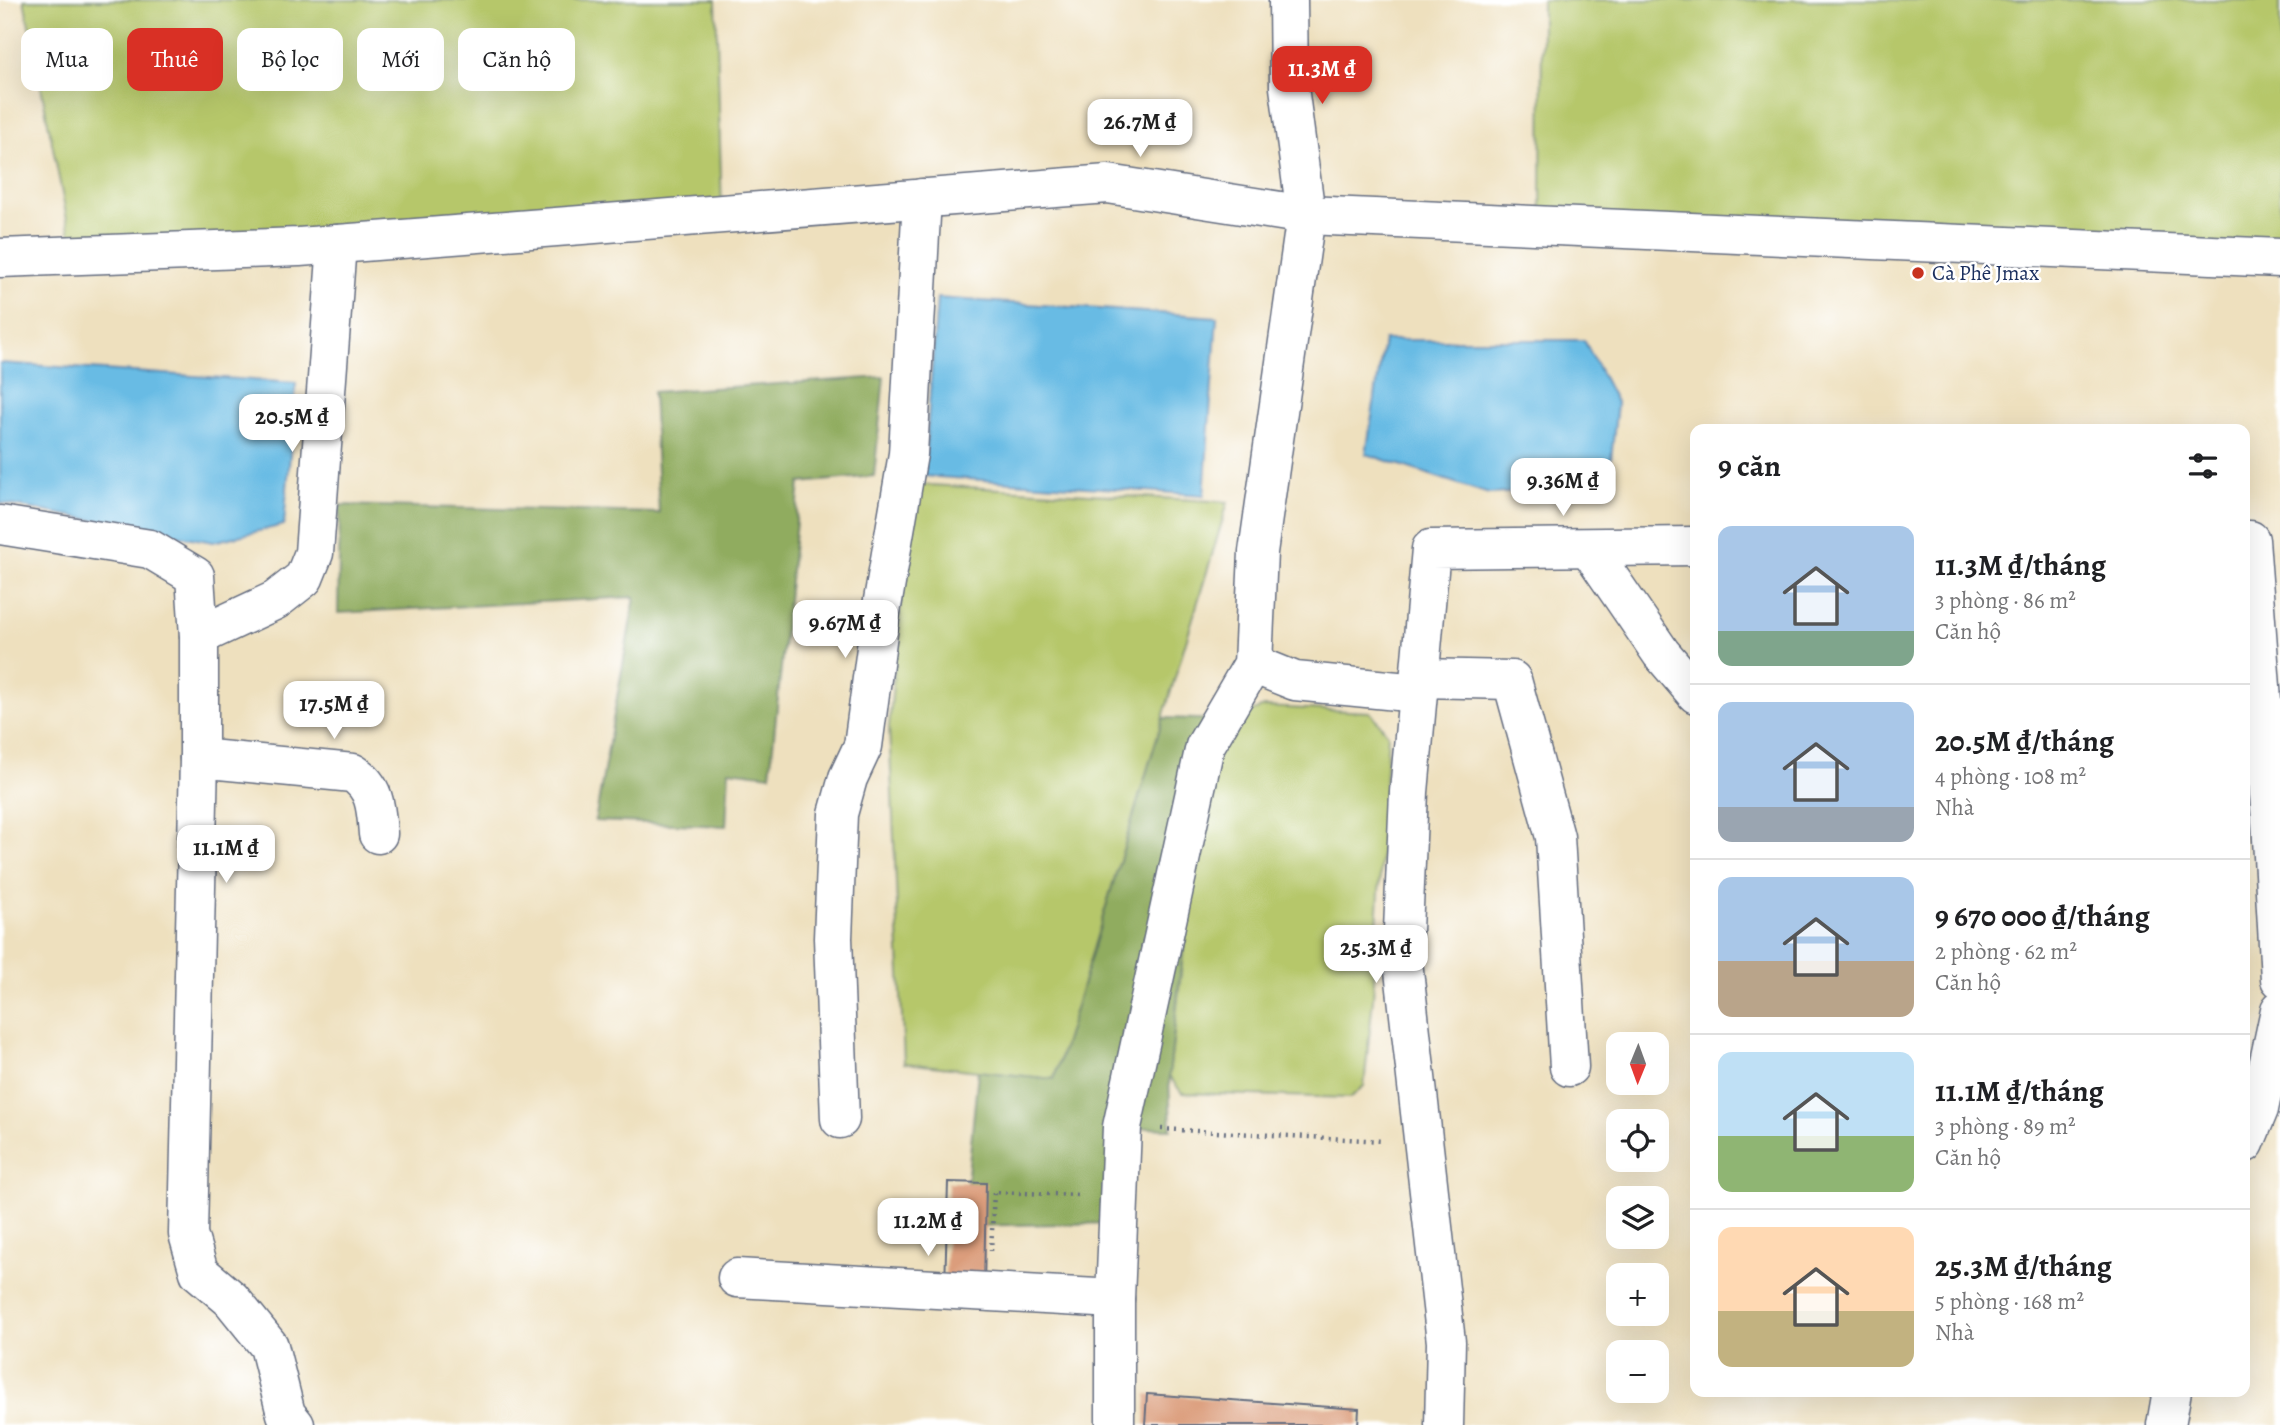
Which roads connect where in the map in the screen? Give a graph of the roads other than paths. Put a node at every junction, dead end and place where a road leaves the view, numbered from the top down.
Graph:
1 (1289, 0) edge
2 (922, 198) junction
3 (1306, 215) junction
4 (337, 244) junction
5 (0, 258) edge
6 (2280, 258) edge
7 (0, 525) edge
8 (2258, 540) edge
9 (1690, 546) edge
10 (1589, 548) junction
11 (199, 636) junction
12 (1253, 664) junction
13 (1418, 685) junction
14 (1690, 687) edge
15 (199, 758) junction
16 (378, 834) dead end
17 (2280, 979) edge
18 (2279, 1024) edge
19 (1569, 1067) dead end
20 (840, 1119) dead end
21 (2250, 1131) edge
22 (737, 1278) dead end
23 (1115, 1299) junction
24 (2171, 1397) edge
25 (295, 1425) edge
26 (1115, 1425) edge
27 (1444, 1425) edge
28 (2166, 1425) edge

1 - 3 street
2 - 3 street
2 - 4 street
2 - 20 street
3 - 6 street
3 - 12 street
4 - 5 street
4 - 11 street
7 - 11 street
8 - 17 street
9 - 10 street
10 - 13 street
10 - 14 street
11 - 15 street
12 - 13 street
12 - 23 street
13 - 19 street
13 - 27 street
15 - 16 street
15 - 25 street
18 - 21 street
22 - 23 street
23 - 26 street
24 - 28 street

